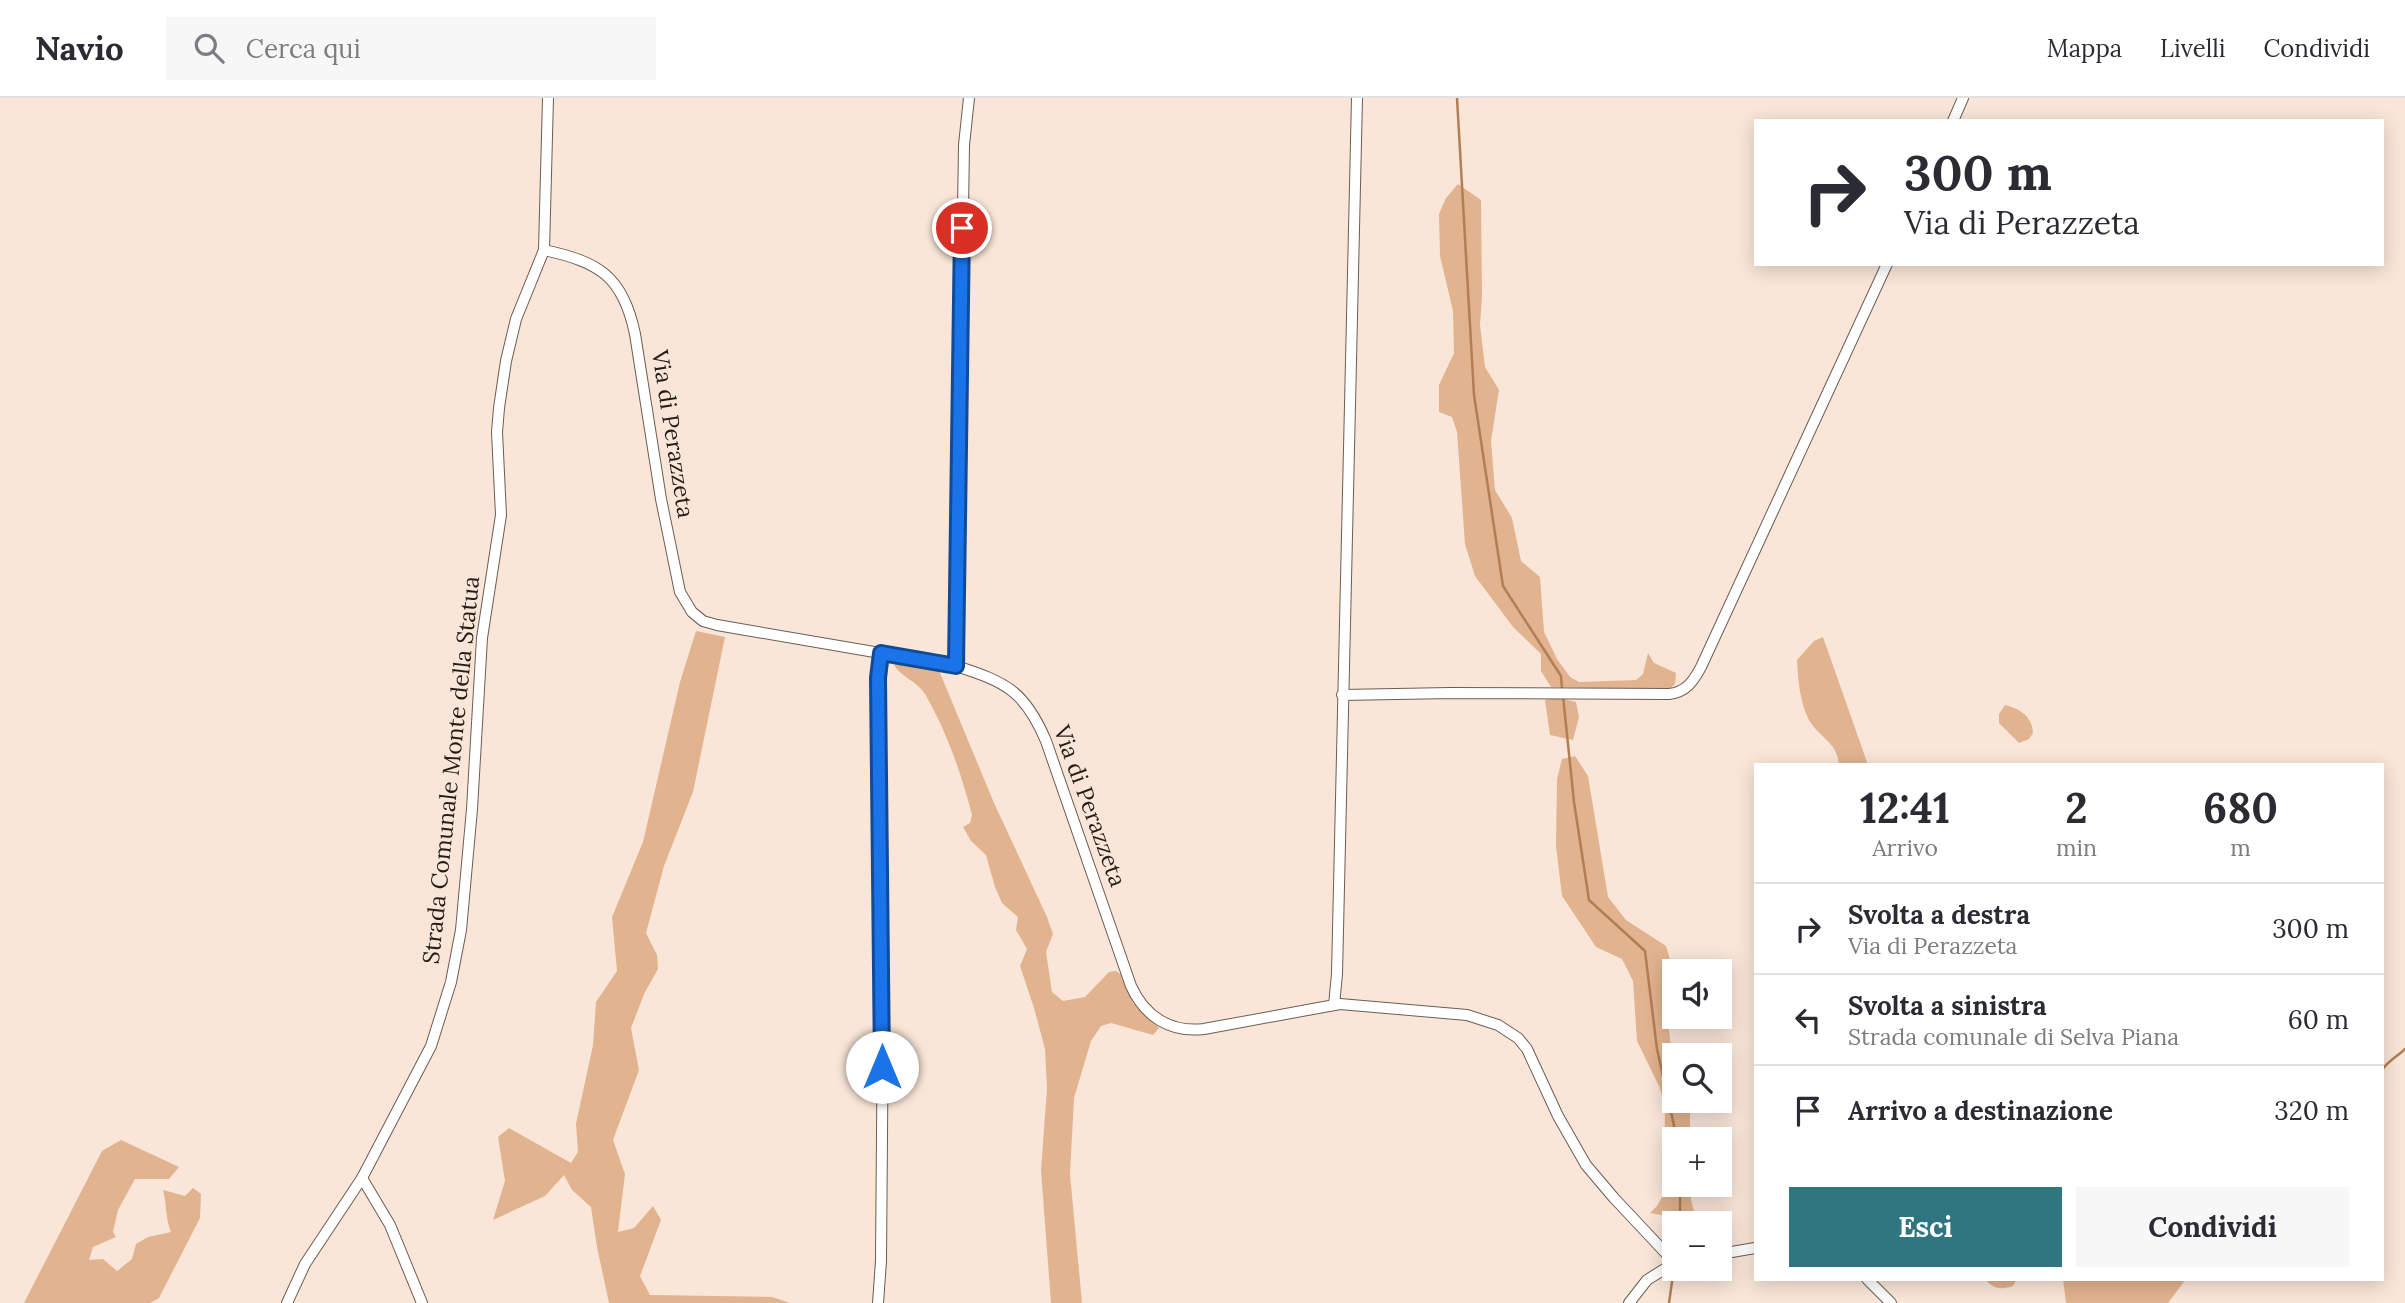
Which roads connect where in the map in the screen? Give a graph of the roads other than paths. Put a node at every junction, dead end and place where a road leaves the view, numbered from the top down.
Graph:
1 (548, 98) edge
2 (969, 98) edge
3 (1357, 98) edge
4 (1963, 98) edge
5 (1954, 119) edge
6 (544, 250) junction
7 (1886, 266) edge
8 (881, 653) junction
9 (956, 666) junction
10 (1342, 695) junction
11 (1334, 1004) junction
12 (362, 1178) junction
13 (1754, 1248) edge
14 (1662, 1250) edge
15 (1732, 1252) edge
16 (1662, 1271) edge
17 (1869, 1281) edge
18 (287, 1303) edge
19 (422, 1303) edge
20 (878, 1303) edge
21 (1629, 1303) edge
22 (1891, 1303) edge

1 - 6 street
2 - 9 street
3 - 10 street
4 - 5 street
6 - 8 street, Via di Perazzeta
6 - 12 street, Strada Comunale Monte della Statua
7 - 10 street
8 - 9 street, Via di Perazzeta
8 - 20 street
9 - 11 street, Via di Perazzeta
10 - 11 street
11 - 14 street, Via di Perazzeta
12 - 18 street, Strada Comunale Monte della Statua
12 - 19 street
13 - 15 street
16 - 21 street
17 - 22 street

